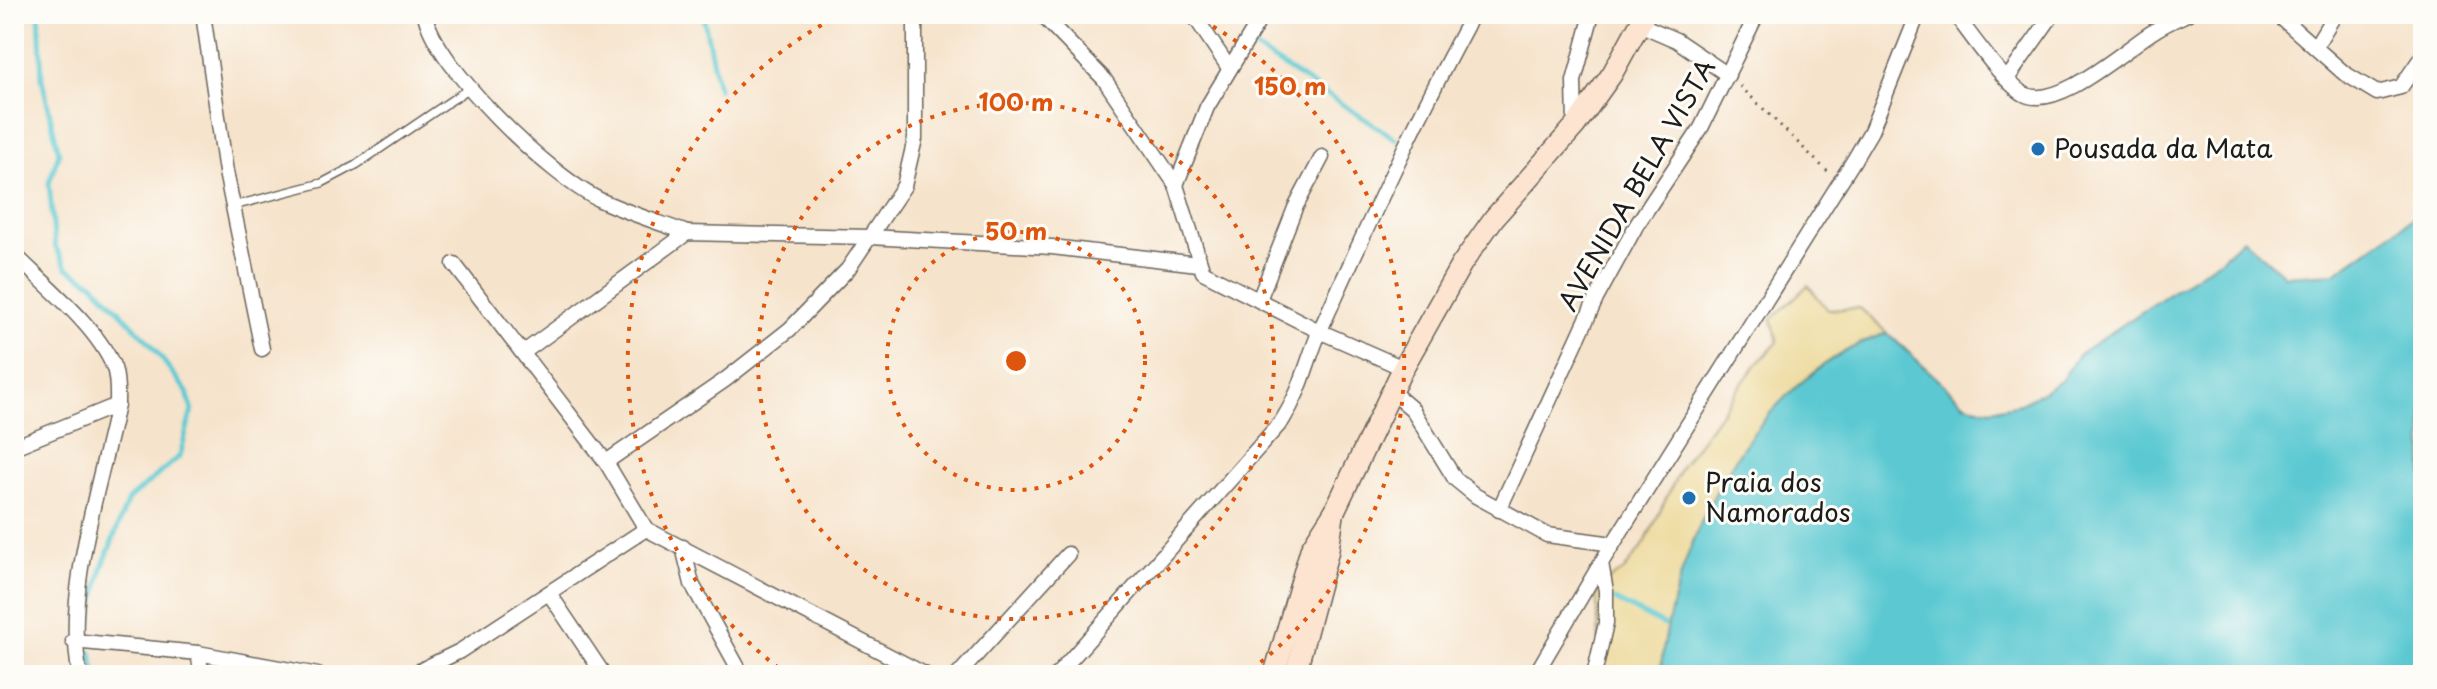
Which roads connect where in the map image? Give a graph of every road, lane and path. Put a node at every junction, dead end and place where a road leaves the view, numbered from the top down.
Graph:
1 (203, 14) edge
2 (425, 14) edge
3 (915, 14) edge
4 (1041, 14) edge
5 (1193, 14) edge
6 (1263, 14) edge
7 (1473, 14) edge
8 (1592, 14) edge
9 (1757, 14) edge
10 (1918, 14) edge
11 (1955, 14) edge
12 (2053, 14) edge
13 (2187, 14) edge
14 (2277, 14) edge
15 (2335, 14) edge
16 (1642, 19) edge
17 (2315, 47) junction
18 (2423, 55) edge
19 (1229, 68) junction
20 (1728, 75) junction
21 (2007, 79) junction
22 (468, 89) junction
23 (1575, 126) junction
24 (1322, 157) dead end
25 (1839, 183) junction
26 (1176, 185) junction
27 (232, 206) junction
28 (687, 233) junction
29 (870, 237) junction
30 (14, 254) edge
31 (454, 264) dead end
32 (1198, 264) junction
33 (1259, 300) junction
34 (1319, 331) junction
35 (262, 349) dead end
36 (524, 352) junction
37 (1403, 368) junction
38 (1391, 391) junction
39 (117, 405) junction
40 (14, 447) edge
41 (606, 462) junction
42 (1499, 510) junction
43 (1334, 512) junction
44 (646, 529) junction
45 (1613, 544) junction
46 (683, 547) junction
47 (1068, 554) dead end
48 (1601, 563) junction
49 (549, 593) junction
50 (73, 641) junction
51 (198, 653) junction
52 (80, 675) edge
53 (202, 675) edge
54 (318, 675) edge
55 (411, 675) edge
56 (604, 675) edge
57 (742, 675) edge
58 (926, 675) edge
59 (958, 675) edge
60 (1057, 675) edge
61 (1274, 675) edge
62 (1295, 675) edge
63 (1535, 675) edge
64 (1594, 675) edge

1 - 27 street
2 - 22 street
3 - 29 street
4 - 26 street
5 - 19 street
6 - 19 street
7 - 34 street
8 - 23 street
9 - 20 street, AVENIDA BELA VISTA
10 - 25 street
11 - 21 street
12 - 21 street
13 - 21 street
14 - 17 street
15 - 17 street
16 - 20 street
16 - 23 street
17 - 18 street
19 - 26 street
20 - 25 path
20 - 42 street, AVENIDA BELA VISTA
22 - 27 lane
22 - 28 street
23 - 37 street
24 - 33 street
25 - 45 street
26 - 32 street
27 - 35 street
28 - 29 street
28 - 36 street
29 - 32 street
29 - 41 street
30 - 39 street
31 - 36 street
32 - 33 street
33 - 34 street
34 - 37 street
34 - 60 street
36 - 41 street
37 - 38 street
38 - 42 street
38 - 43 street
39 - 40 street
39 - 50 street
41 - 44 street
42 - 45 street
43 - 61 street
43 - 62 street
44 - 46 street
44 - 49 street
45 - 48 street
46 - 57 street
46 - 58 street
47 - 59 street
48 - 63 street
48 - 64 street
49 - 55 street
49 - 56 street
50 - 51 street
50 - 52 street
51 - 53 street
51 - 54 street

